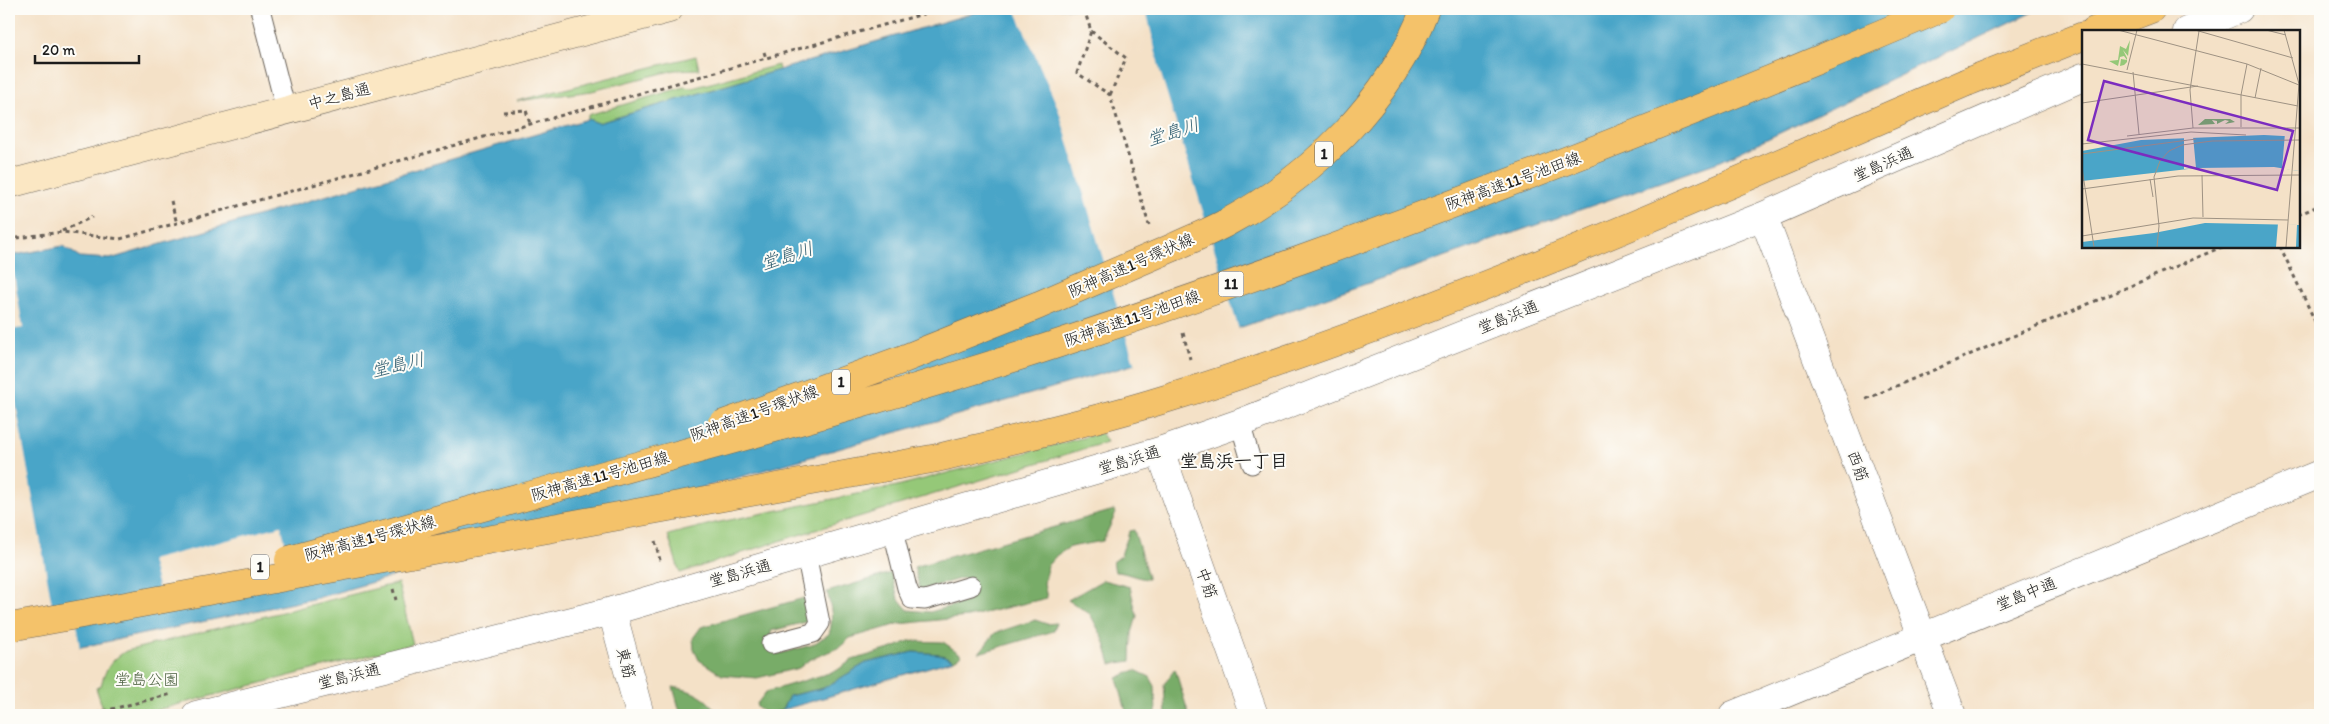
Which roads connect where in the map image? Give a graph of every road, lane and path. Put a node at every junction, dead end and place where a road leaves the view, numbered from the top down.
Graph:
1 (260, 9) edge
2 (669, 9) edge
3 (941, 9) edge
4 (1084, 9) edge
5 (1425, 9) edge
6 (1940, 9) edge
7 (2151, 9) edge
8 (2239, 9) edge
9 (2097, 30) edge
10 (2189, 30) edge
11 (1091, 31) junction
12 (2082, 36) edge
13 (764, 52) dead end
14 (766, 58) junction
15 (2082, 77) edge
16 (286, 110) junction
17 (503, 112) dead end
18 (530, 124) junction
19 (9, 184) edge
20 (171, 201) dead end
21 (2320, 205) edge
22 (2299, 215) edge
23 (1763, 216) junction
24 (92, 217) dead end
25 (177, 224) junction
26 (62, 232) junction
27 (9, 239) edge
28 (2219, 248) edge
29 (2281, 248) edge
30 (2320, 332) edge
31 (1837, 411) junction
32 (1240, 424) junction
33 (1160, 451) junction
34 (1252, 464) dead end
35 (2320, 474) edge
36 (503, 503) junction
37 (893, 531) junction
38 (654, 537) dead end
39 (806, 554) junction
40 (663, 569) dead end
41 (971, 586) dead end
42 (612, 611) junction
43 (12, 627) edge
44 (1923, 636) junction
45 (771, 644) dead end
46 (196, 715) edge
47 (640, 715) edge
48 (1254, 715) edge
49 (1733, 715) edge
50 (1952, 715) edge

1 - 16 lane
2 - 16 street, 中之島通
3 - 14 path
4 - 11 path
5 - 36 highway, 阪神高速1号環状線 / 1, bridge
6 - 36 highway, 阪神高速11号池田線 / 11, bridge
7 - 9 highway
8 - 10 street
11 - 11 path
12 - 43 highway, bridge
13 - 14 path
14 - 18 path
15 - 23 street, 堂島浜通
16 - 19 street, 中之島通
17 - 18 path
18 - 25 path
20 - 25 path
21 - 22 path
23 - 31 street, 西筋
23 - 32 street, 堂島浜通
24 - 26 path
25 - 26 path
26 - 27 path
28 - 31 path
29 - 30 path
31 - 44 street, 西筋
32 - 33 street, 堂島浜通
32 - 34 lane
33 - 37 street, 堂島浜通
33 - 48 street, 中筋
35 - 44 street, 堂島中通
36 - 43 highway, 阪神高速1号環状線 / 1, bridge
37 - 39 street, 堂島浜通
37 - 41 lane
38 - 40 path
39 - 42 street, 堂島浜通
39 - 45 lane
42 - 46 street, 堂島浜通
42 - 47 street, 東筋
44 - 49 street, 堂島中通
44 - 50 street, 西筋

